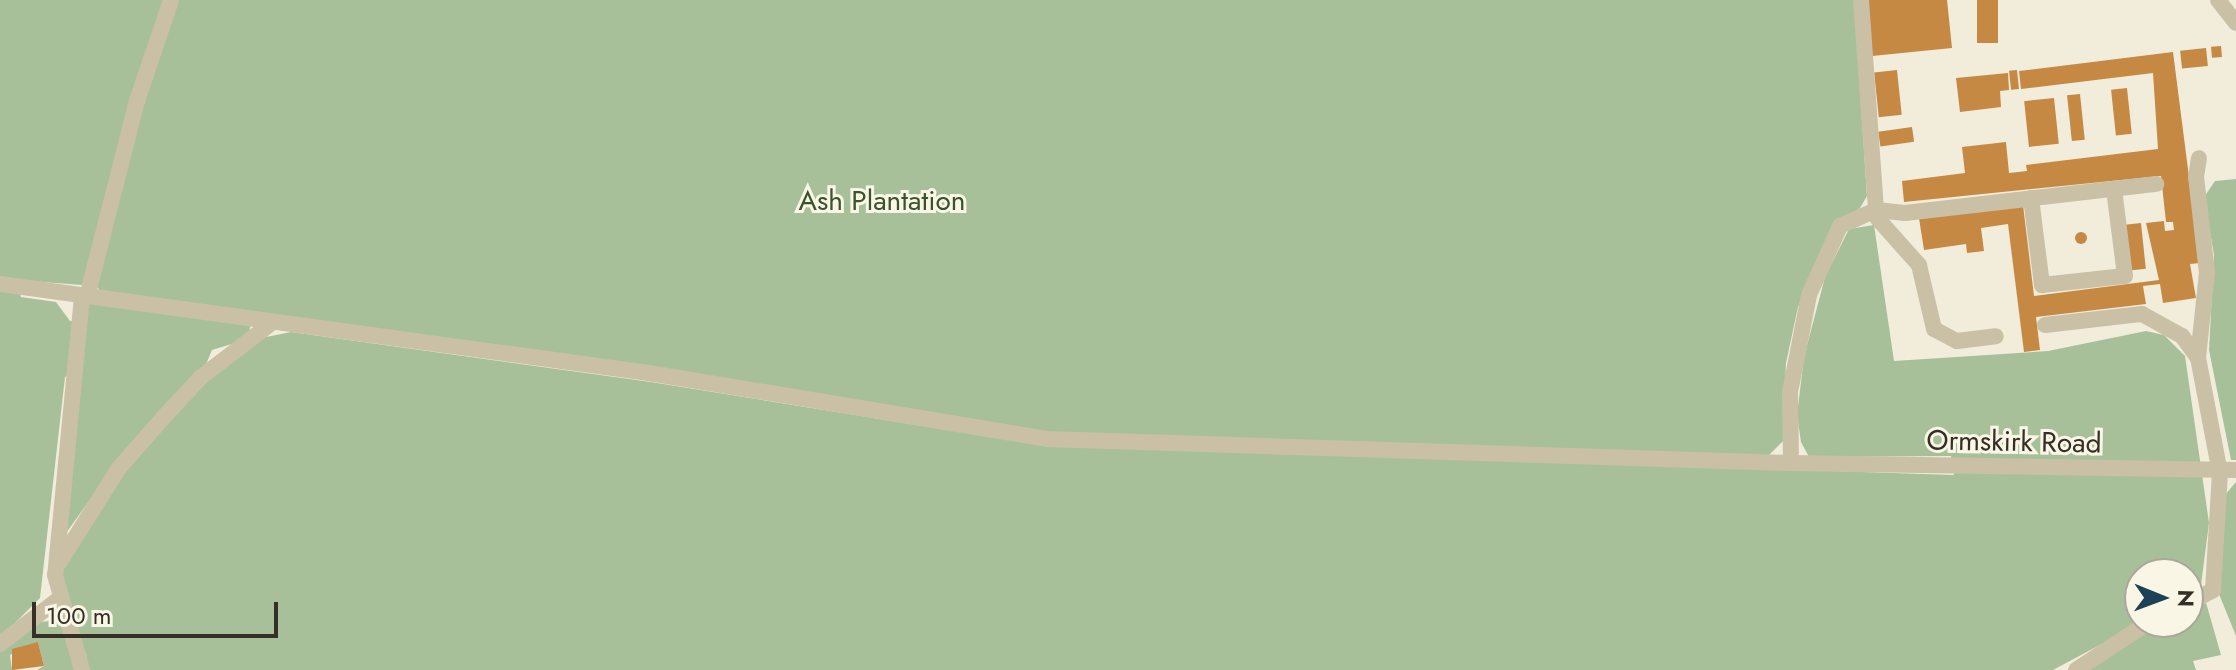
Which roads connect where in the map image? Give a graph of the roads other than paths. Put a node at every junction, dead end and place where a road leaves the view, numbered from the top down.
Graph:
1 (171, 0) edge
2 (1861, 0) edge
3 (2218, 0) edge
4 (2236, 23) edge
5 (2199, 158) dead end
6 (2156, 184) dead end
7 (2114, 189) junction
8 (2031, 198) junction
9 (1876, 210) junction
10 (0, 284) edge
11 (84, 297) junction
12 (273, 322) junction
13 (2045, 325) dead end
14 (1996, 336) dead end
15 (2198, 358) junction
16 (1791, 463) junction
17 (2228, 471) edge
18 (55, 575) junction
19 (2204, 595) edge
20 (60, 598) junction
21 (2125, 638) edge
22 (0, 644) edge
23 (82, 670) edge
24 (2076, 670) edge

1 - 11 street
2 - 9 street
3 - 4 street
5 - 15 street
6 - 7 street
7 - 8 street
7 - 8 street
8 - 9 street
9 - 14 street
9 - 16 street
10 - 11 street, Ormskirk Road
11 - 12 street, Ormskirk Road
11 - 18 street
12 - 16 street, Ormskirk Road
12 - 18 street
13 - 15 street
15 - 17 street
16 - 17 street, Ormskirk Road
17 - 19 street
18 - 20 street
20 - 22 street
20 - 23 street
21 - 24 street

